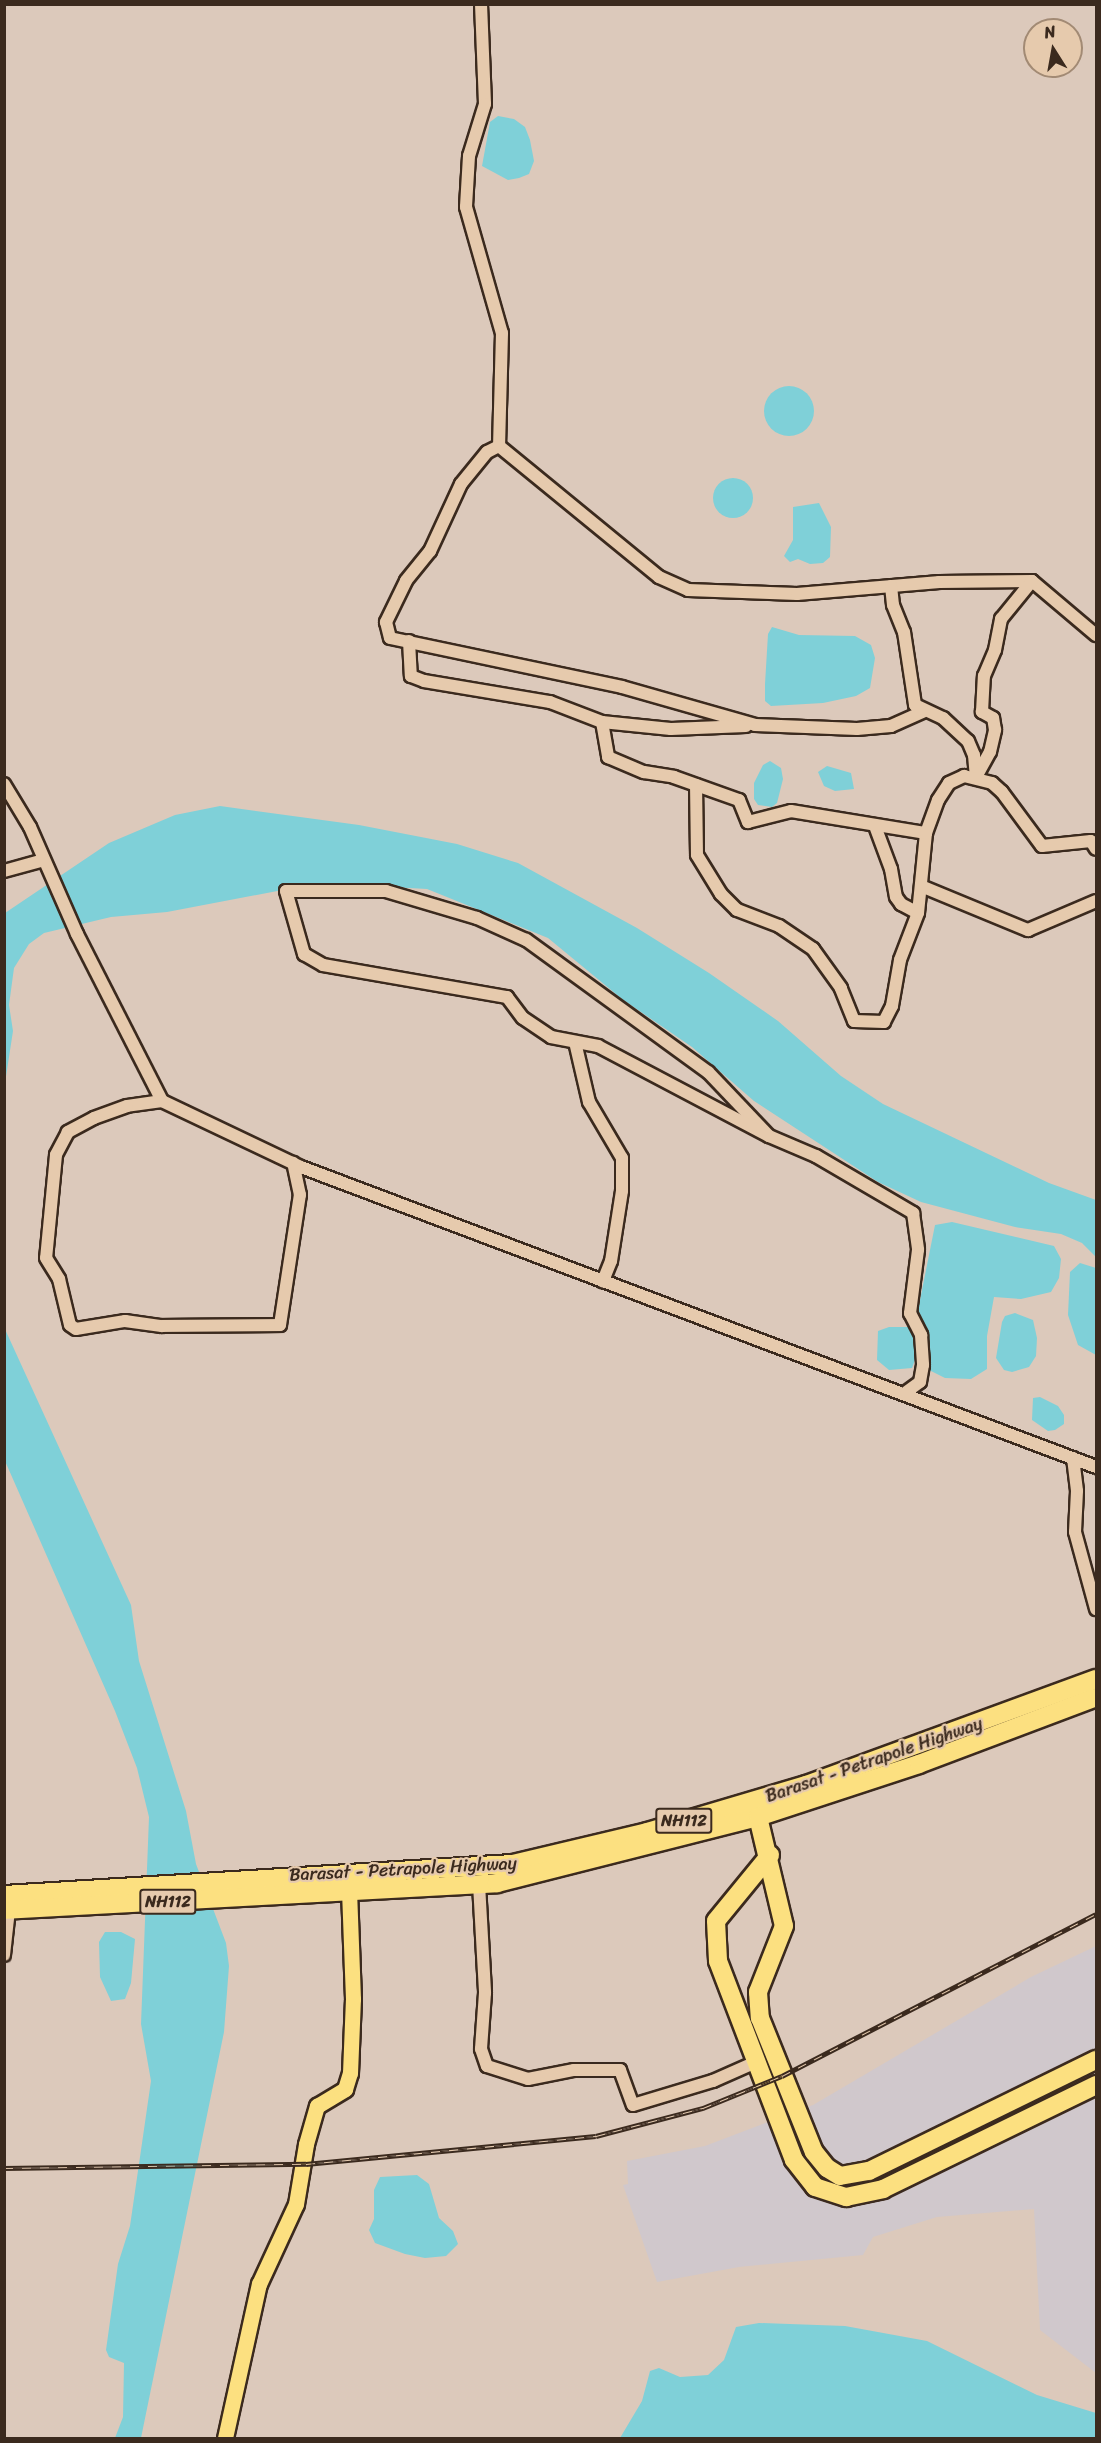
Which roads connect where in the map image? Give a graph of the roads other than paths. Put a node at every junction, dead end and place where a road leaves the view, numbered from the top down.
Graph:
1 (481, 4) edge
2 (499, 446) junction
3 (1032, 581) junction
4 (891, 586) junction
5 (1096, 635) edge
6 (409, 641) junction
7 (923, 712) junction
8 (602, 722) junction
9 (755, 725) junction
10 (976, 777) junction
11 (4, 784) edge
12 (696, 785) junction
13 (875, 826) junction
14 (926, 833) junction
15 (1096, 849) edge
16 (45, 862) junction
17 (4, 871) edge
18 (921, 886) junction
19 (1096, 901) edge
20 (918, 913) junction
21 (575, 1042) junction
22 (162, 1101) junction
23 (769, 1136) junction
24 (293, 1163) junction
25 (603, 1281) junction
26 (906, 1392) junction
27 (1073, 1458) junction
28 (1096, 1467) edge
29 (1096, 1609) edge
30 (1096, 1679) edge
31 (1096, 1698) edge
32 (758, 1817) junction
33 (770, 1854) junction
34 (480, 1884) junction
35 (349, 1892) junction
36 (84, 1899) junction
37 (6, 1905) edge
38 (4, 1955) edge
39 (1096, 2060) edge
40 (756, 2062) junction
41 (1096, 2085) edge
42 (225, 2439) edge

1 - 2 street
2 - 4 street
2 - 6 street
3 - 4 street
3 - 5 street
3 - 10 street
4 - 7 street
6 - 8 street
6 - 9 street
7 - 9 street
7 - 10 street
8 - 9 street
8 - 12 street
10 - 14 street
10 - 15 street
11 - 16 street
12 - 13 street
12 - 20 street
13 - 14 street
13 - 20 street
14 - 18 street
16 - 17 street
16 - 22 street
18 - 19 street
18 - 20 street
21 - 23 street
21 - 23 street
21 - 25 street
22 - 24 street
22 - 24 street
23 - 26 street
24 - 25 street
25 - 26 street
26 - 27 street
27 - 28 street
27 - 29 street
30 - 36 highway, Barasat - Petrapole Highway / NH112
31 - 32 highway, Barasat - Petrapole Highway / NH112
32 - 33 highway
32 - 34 highway, Barasat - Petrapole Highway / NH112
33 - 39 highway
33 - 40 highway
34 - 35 highway, Barasat - Petrapole Highway / NH112
34 - 40 street
35 - 36 highway, Barasat - Petrapole Highway / NH112
35 - 42 main road
36 - 37 highway, Barasat - Petrapole Highway / NH112
37 - 38 street
40 - 41 highway

